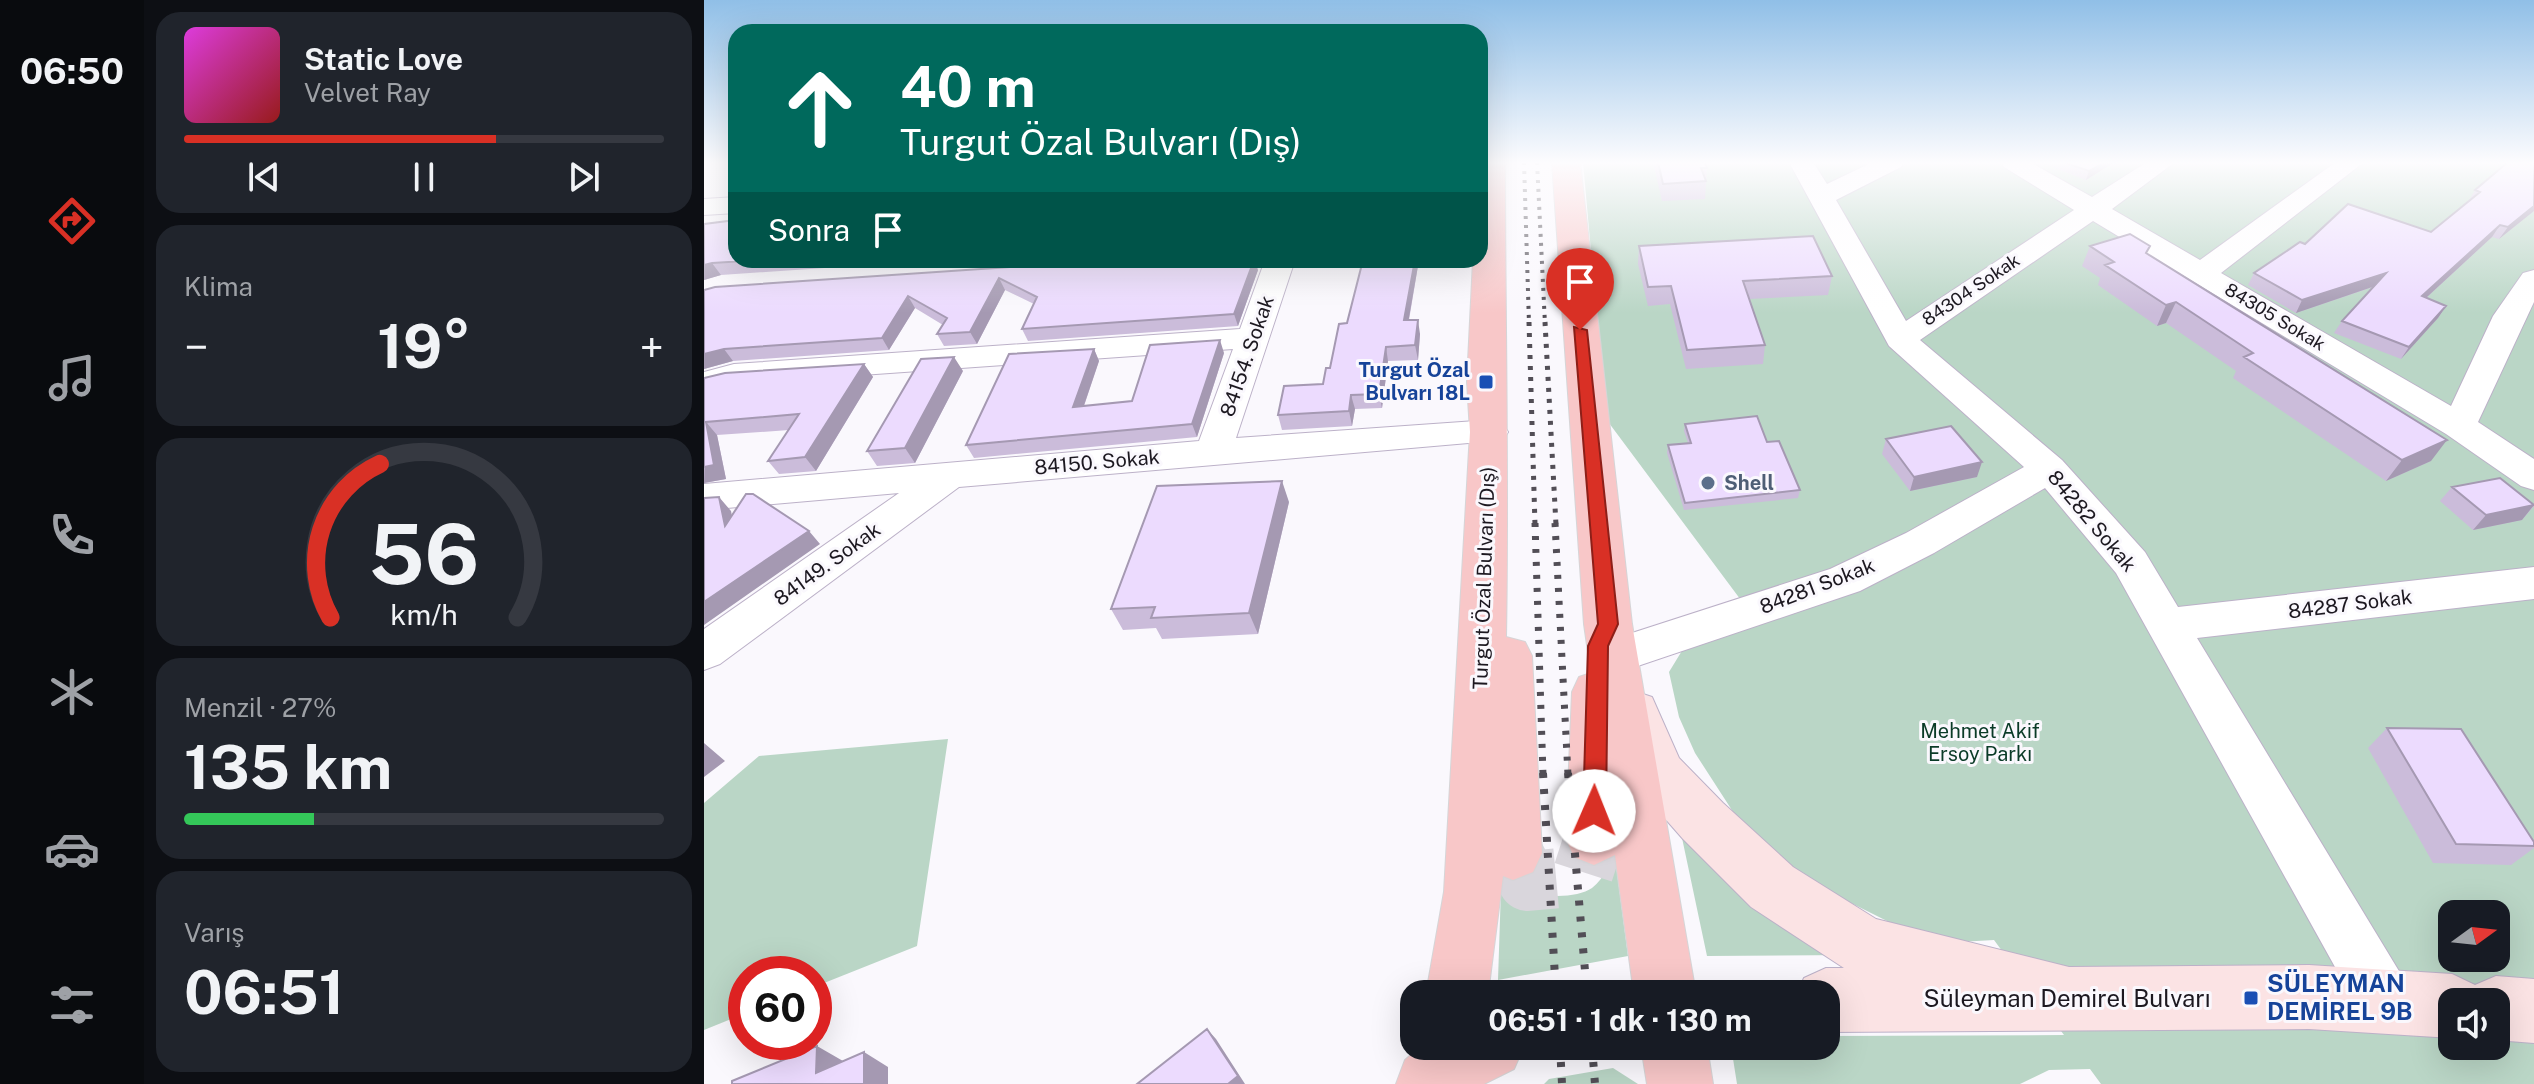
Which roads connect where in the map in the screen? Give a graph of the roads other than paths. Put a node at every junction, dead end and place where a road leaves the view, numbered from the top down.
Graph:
1 (1571, 213) edge
2 (1828, 213) edge
3 (2085, 213) edge
4 (2102, 213) edge
5 (2284, 213) edge
6 (1277, 268) edge
7 (1487, 268) edge
8 (2202, 273) junction
9 (2534, 279) edge
10 (1253, 338) junction
11 (1900, 339) junction
12 (704, 382) edge
13 (2459, 426) junction
14 (1490, 432) junction
15 (1213, 452) junction
16 (2049, 469) junction
17 (950, 475) junction
18 (2534, 477) edge
19 (704, 497) edge
20 (1486, 520) junction
21 (2534, 583) edge
22 (2166, 625) junction
23 (1612, 640) junction
24 (704, 652) edge
25 (1594, 839) tunnel mouth
26 (1513, 853) tunnel mouth
27 (1459, 980) edge
28 (1663, 980) edge
29 (1840, 1000) edge
30 (2075, 1000) junction
31 (2385, 1001) junction
32 (2438, 1005) edge
33 (2510, 1009) edge
34 (2534, 1011) edge
35 (1676, 1060) edge
36 (1680, 1084) edge

1 - 23 main road
2 - 11 street, 84282 Sokak
3 - 11 street, 84304 Sokak
4 - 8 street, 84305 Sokak
5 - 8 street
6 - 10 street, 84154. Sokak
7 - 14 main road, Turgut Özal Bulvarı (Dış)
8 - 13 street, 84305 Sokak
9 - 13 street
10 - 12 street
10 - 15 street, 84154. Sokak
11 - 16 street, 84282 Sokak
13 - 18 street, 84305 Sokak
14 - 15 street, 84150. Sokak
14 - 20 main road, Turgut Özal Bulvarı (Dış)
15 - 17 street, 84150. Sokak
16 - 22 street, 84282 Sokak
16 - 23 street, 84281 Sokak
17 - 19 street, 84150. Sokak
17 - 24 street, 84149. Sokak
20 - 26 main road
20 - 27 main road, Turgut Özal Bulvarı (Dış)
21 - 22 street, 84287 Sokak
22 - 31 street, 84282 Sokak
23 - 25 main road
23 - 28 main road
23 - 30 main road
29 - 30 main road, Süleyman Demirel Bulvarı
30 - 31 main road, Süleyman Demirel Bulvarı
31 - 32 main road, Süleyman Demirel Bulvarı
33 - 34 main road
35 - 36 main road

